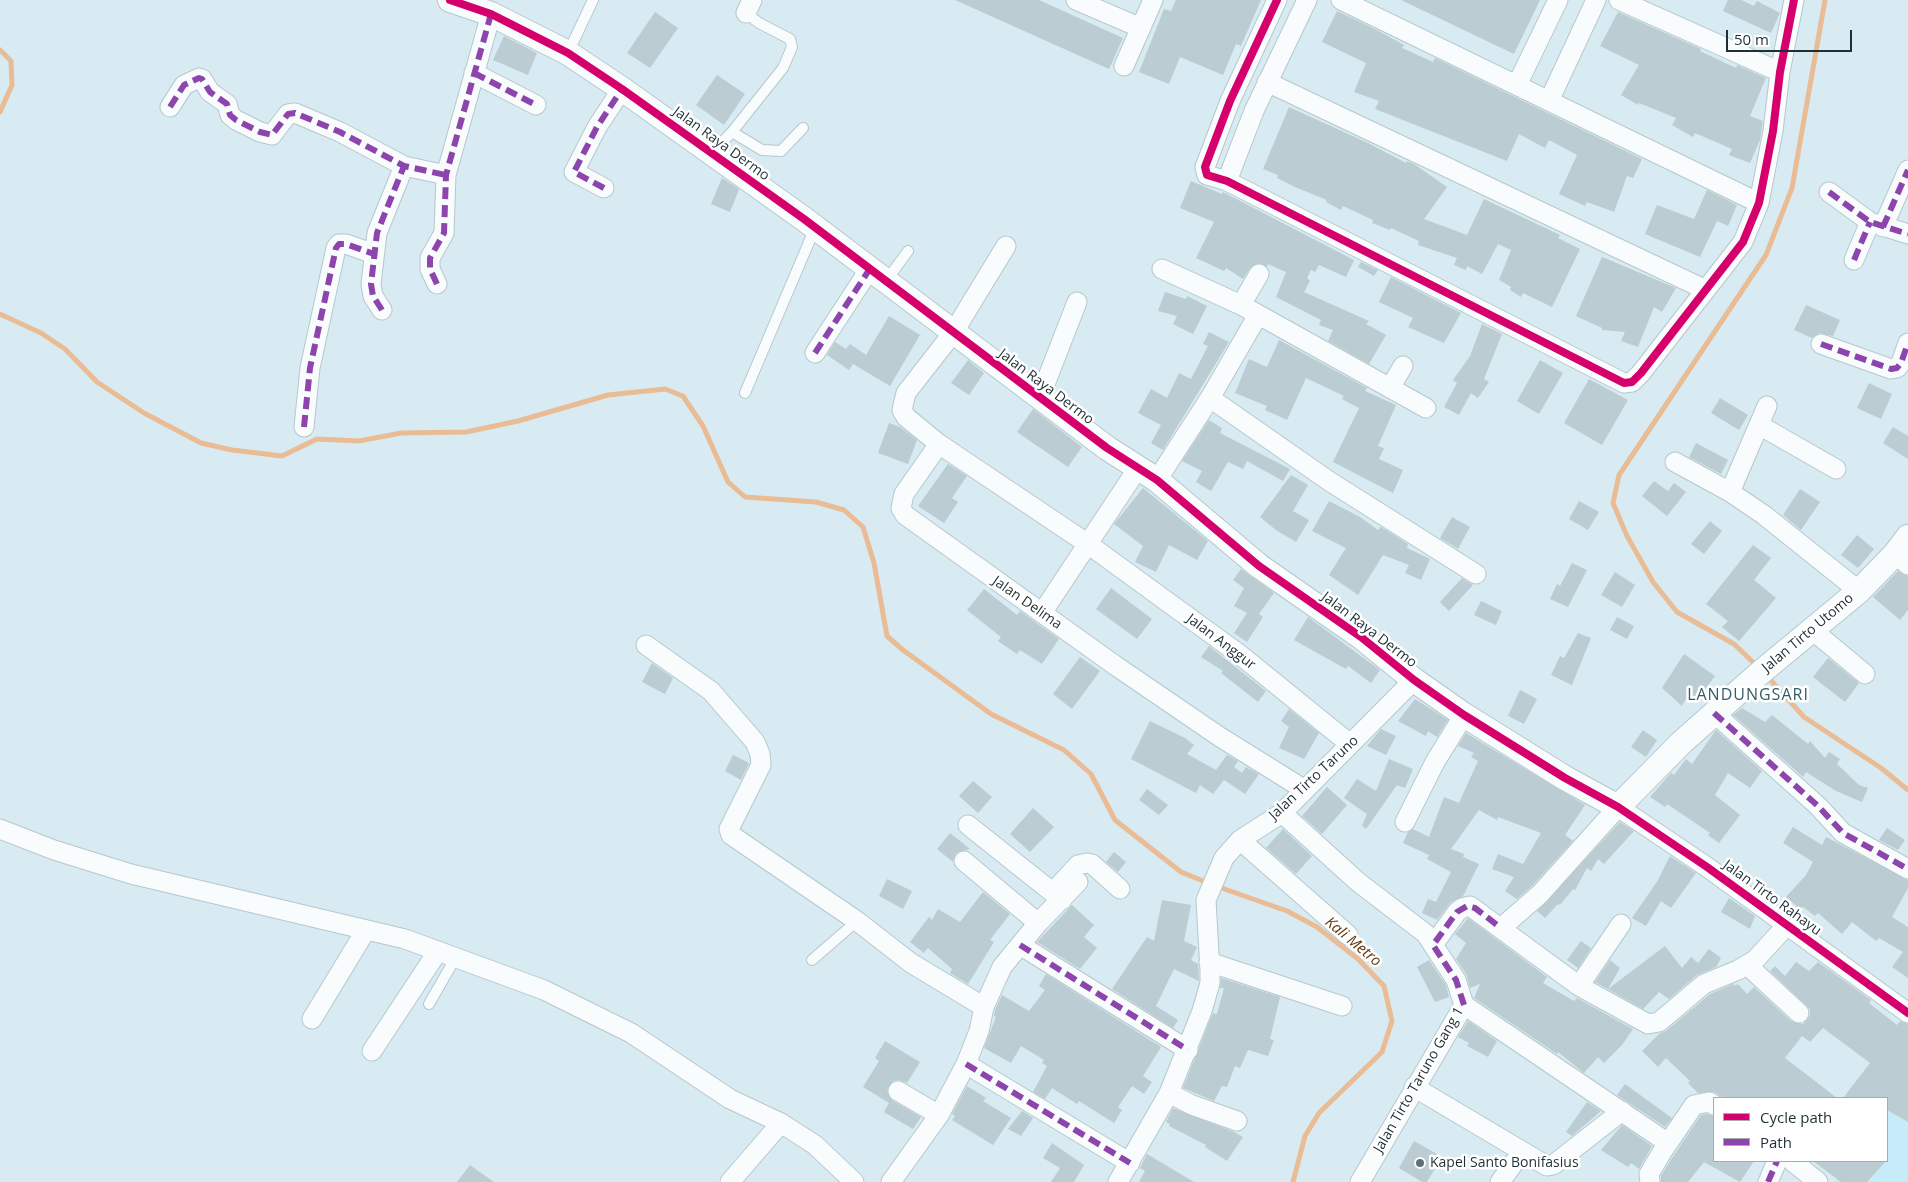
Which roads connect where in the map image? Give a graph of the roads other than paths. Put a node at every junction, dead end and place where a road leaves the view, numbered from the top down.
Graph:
1 (450, 0) edge
2 (593, 0) edge
3 (1076, 0) edge
4 (1153, 0) edge
5 (1277, 0) edge
6 (1306, 0) edge
7 (1341, 0) edge
8 (1558, 0) edge
9 (1596, 0) edge
10 (1619, 0) edge
11 (1794, 0) edge
12 (749, 7) edge
13 (487, 9) edge
14 (1142, 28) junction
15 (568, 54) junction
16 (1124, 66) dead end
17 (1780, 72) junction
18 (474, 73) junction
19 (1267, 82) junction
20 (1517, 85) junction
21 (622, 89) junction
22 (1550, 101) junction
23 (536, 105) dead end
24 (170, 107) dead end
25 (803, 128) dead end
26 (732, 132) junction
27 (713, 152) junction
28 (404, 166) junction
29 (1908, 170) edge
30 (446, 176) junction
31 (1227, 181) junction
32 (604, 188) dead end
33 (1829, 192) dead end
34 (1759, 203) junction
35 (1876, 224) junction
36 (815, 228) junction
37 (1908, 234) edge
38 (1006, 246) dead end
39 (908, 251) dead end
40 (374, 254) junction
41 (1854, 260) dead end
42 (1162, 269) dead end
43 (1258, 274) dead end
44 (878, 275) junction
45 (437, 284) dead end
46 (1704, 289) junction
47 (1077, 302) dead end
48 (1241, 305) junction
49 (382, 310) dead end
50 (1258, 315) junction
51 (952, 333) junction
52 (1908, 343) edge
53 (1821, 344) dead end
54 (815, 353) dead end
55 (1403, 366) dead end
56 (1390, 388) junction
57 (745, 393) dead end
58 (1040, 397) junction
59 (1210, 398) junction
60 (1767, 406) dead end
61 (1426, 408) dead end
62 (1759, 425) junction
63 (304, 427) dead end
64 (939, 444) junction
65 (1676, 462) dead end
66 (1836, 469) dead end
67 (1147, 474) junction
68 (1730, 492) junction
69 (1088, 544) junction
70 (1904, 552) edge
71 (1476, 574) dead end
72 (1859, 591) junction
73 (1042, 613) junction
74 (1811, 629) junction
75 (646, 645) dead end
76 (1865, 674) dead end
77 (1414, 680) junction
78 (1714, 713) junction
79 (1464, 715) junction
80 (1350, 744) junction
81 (1305, 790) junction
82 (1618, 807) junction
83 (1282, 813) junction
84 (1405, 822) dead end
85 (968, 826) dead end
86 (0, 829) edge
87 (1240, 840) junction
88 (964, 861) dead end
89 (1908, 869) edge
90 (1078, 882) dead end
91 (1120, 889) dead end
92 (1057, 896) junction
93 (857, 921) junction
94 (1038, 923) junction
95 (1620, 924) dead end
96 (1787, 925) junction
97 (1501, 928) junction
98 (366, 930) junction
99 (1348, 935) dead end
100 (1020, 945) junction
101 (1433, 945) junction
102 (438, 951) junction
103 (456, 957) junction
104 (812, 960) dead end
105 (1210, 962) junction
106 (1748, 965) junction
107 (1579, 986) junction
108 (429, 1004) dead end
109 (1464, 1005) junction
110 (1342, 1006) dead end
111 (984, 1007) junction
112 (1799, 1013) dead end
113 (1908, 1013) edge
114 (312, 1019) dead end
115 (1188, 1050) junction
116 (372, 1051) dead end
117 (966, 1064) junction
118 (1414, 1087) junction
119 (898, 1091) dead end
120 (1169, 1093) junction
121 (1713, 1104) edge
122 (1622, 1111) junction
123 (939, 1116) junction
124 (1237, 1121) dead end
125 (781, 1123) junction
126 (1668, 1143) junction
127 (1522, 1152) junction
128 (1777, 1162) edge
129 (1793, 1162) edge
130 (1130, 1164) junction
131 (730, 1182) edge
132 (854, 1182) edge
133 (891, 1182) edge
134 (1118, 1182) edge
135 (1360, 1182) edge
136 (1500, 1182) edge
137 (1650, 1182) edge
138 (1768, 1182) edge
139 (1818, 1182) edge

1 - 13 street, Jalan Raya Dermo
2 - 15 lane
3 - 14 street
4 - 14 street
5 - 31 street
6 - 19 street
7 - 20 street
8 - 20 street
9 - 22 street
10 - 17 street
11 - 17 street
12 - 26 lane
13 - 15 street, Jalan Raya Dermo
13 - 18 street
14 - 16 street
15 - 21 street, Jalan Raya Dermo
17 - 34 street
18 - 23 street
18 - 30 street
19 - 31 street
19 - 46 street
20 - 22 street
21 - 27 street, Jalan Raya Dermo
21 - 32 street
22 - 34 street
24 - 28 street
25 - 26 lane
26 - 27 lane
27 - 36 street, Jalan Raya Dermo
28 - 30 street
28 - 40 street
29 - 35 street
30 - 45 street
31 - 46 street
33 - 35 street
34 - 46 street
35 - 37 street
35 - 41 street
36 - 44 street, Jalan Raya Dermo
36 - 57 lane
38 - 51 street, Jalan Anggur
39 - 44 lane
40 - 49 street
40 - 63 street
42 - 48 street
43 - 48 street
44 - 51 street, Jalan Raya Dermo
44 - 54 street
47 - 58 street
48 - 50 street
50 - 56 street
50 - 59 street
51 - 58 street, Jalan Raya Dermo
51 - 64 street, Jalan Anggur
52 - 53 street
55 - 56 street
56 - 61 street
58 - 67 street, Jalan Raya Dermo
59 - 67 street
59 - 71 street
60 - 62 street
62 - 66 street
62 - 68 street
64 - 69 street, Jalan Anggur
64 - 73 street, Jalan Delima
65 - 68 street
67 - 69 street
67 - 77 street, Jalan Raya Dermo
68 - 72 street
69 - 73 street
69 - 80 street, Jalan Anggur
70 - 72 street, Jalan Tirto Utomo
72 - 74 street, Jalan Tirto Utomo
73 - 81 street, Jalan Delima
74 - 76 street
74 - 78 street, Jalan Tirto Utomo
75 - 93 street
77 - 79 street, Jalan Raya Dermo
77 - 80 street, Jalan Tirto Taruno
78 - 82 street, Jalan Tirto Utomo
78 - 89 street
79 - 82 street, Jalan Raya Dermo
79 - 84 street
80 - 81 street, Jalan Tirto Taruno
81 - 83 street, Jalan Tirto Taruno
82 - 96 street, Jalan Tirto Rahayu
82 - 97 street
83 - 87 street, Jalan Tirto Taruno
83 - 101 street, Jalan Tirto Taruno Gang 1
85 - 92 street
86 - 98 street
87 - 99 street
87 - 105 street, Jalan Tirto Taruno
88 - 94 street
90 - 92 street
91 - 92 street
92 - 94 street
93 - 104 lane
93 - 111 street
94 - 100 street
95 - 107 street
96 - 106 street
96 - 113 street, Jalan Tirto Rahayu
97 - 101 street
97 - 107 street
98 - 102 street
98 - 114 street
100 - 111 street
100 - 115 street
101 - 109 street, Jalan Tirto Taruno Gang 1
102 - 103 street
102 - 116 street
103 - 108 lane
103 - 125 street
105 - 110 street
105 - 115 street, Jalan Tirto Taruno
106 - 107 street
106 - 112 street
109 - 118 street, Jalan Tirto Taruno Gang 1
109 - 122 street
111 - 117 street
115 - 120 street, Jalan Tirto Taruno
117 - 123 street
117 - 130 street
118 - 127 street
118 - 135 street, Jalan Tirto Taruno Gang 1
119 - 123 street
120 - 124 street
120 - 130 street, Jalan Tirto Taruno
121 - 126 street
122 - 126 street
122 - 127 street
123 - 133 street
125 - 131 street
125 - 132 street
126 - 137 street
127 - 136 street
128 - 138 street
129 - 139 street
130 - 134 street, Jalan Tirto Taruno

